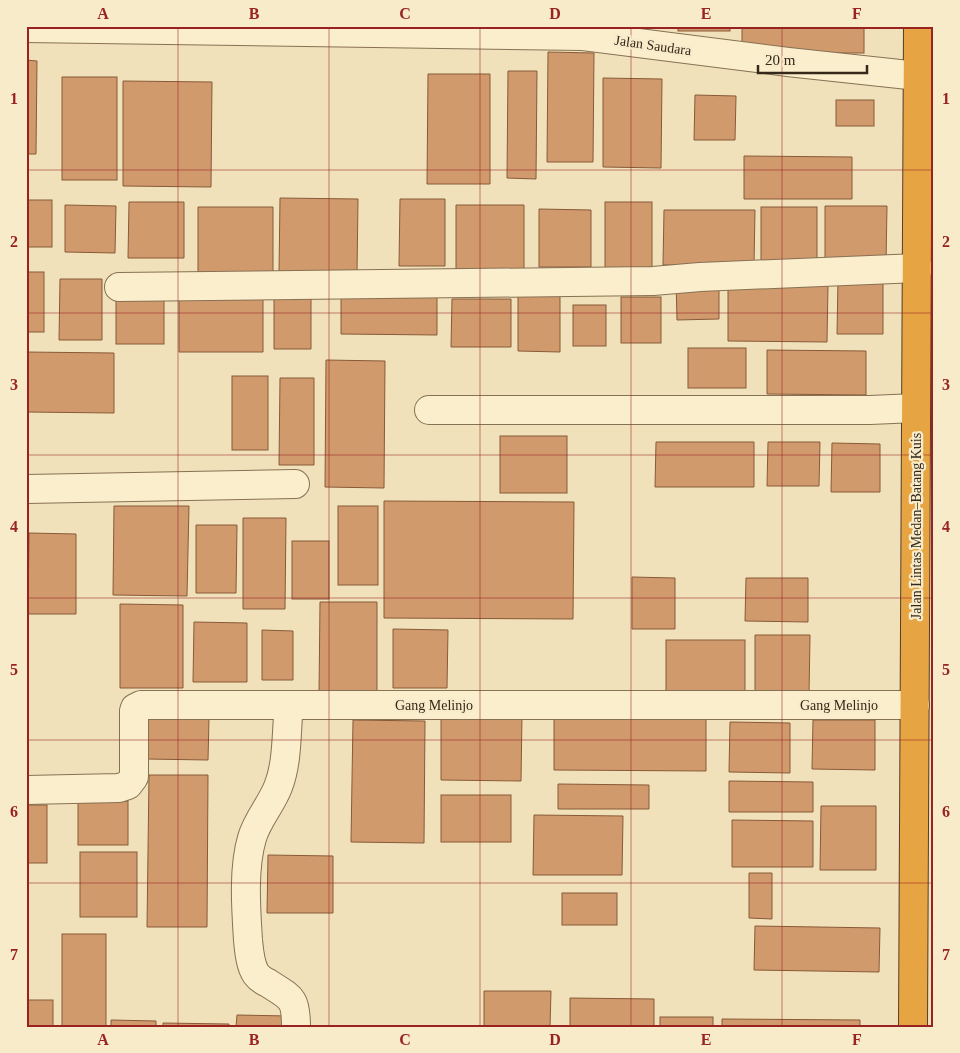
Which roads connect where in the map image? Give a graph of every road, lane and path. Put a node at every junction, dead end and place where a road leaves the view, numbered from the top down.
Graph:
1 (918, 26) edge
2 (26, 28) edge
3 (918, 76) junction
4 (926, 117) edge
5 (918, 268) junction
6 (119, 287) dead end
7 (925, 380) edge
8 (916, 408) junction
9 (429, 410) dead end
10 (295, 484) dead end
11 (26, 489) edge
12 (289, 704) junction
13 (915, 705) junction
14 (26, 790) edge
15 (296, 1027) edge
16 (913, 1027) edge

1 - 3 highway, Jalan Lintas Medan–Batang Kuis
2 - 3 street, Jalan Saudara
3 - 4 highway, Jalan Lintas Medan–Batang Kuis
4 - 5 highway, Jalan Lintas Medan–Batang Kuis
5 - 6 street
5 - 7 highway, Jalan Lintas Medan–Batang Kuis
7 - 8 highway, Jalan Lintas Medan–Batang Kuis
8 - 9 street
8 - 13 highway, Jalan Lintas Medan–Batang Kuis
10 - 11 street
12 - 13 street, Gang Melinjo
12 - 14 street, Gang Melinjo
12 - 15 street
13 - 16 highway, Jalan Lintas Medan–Batang Kuis

